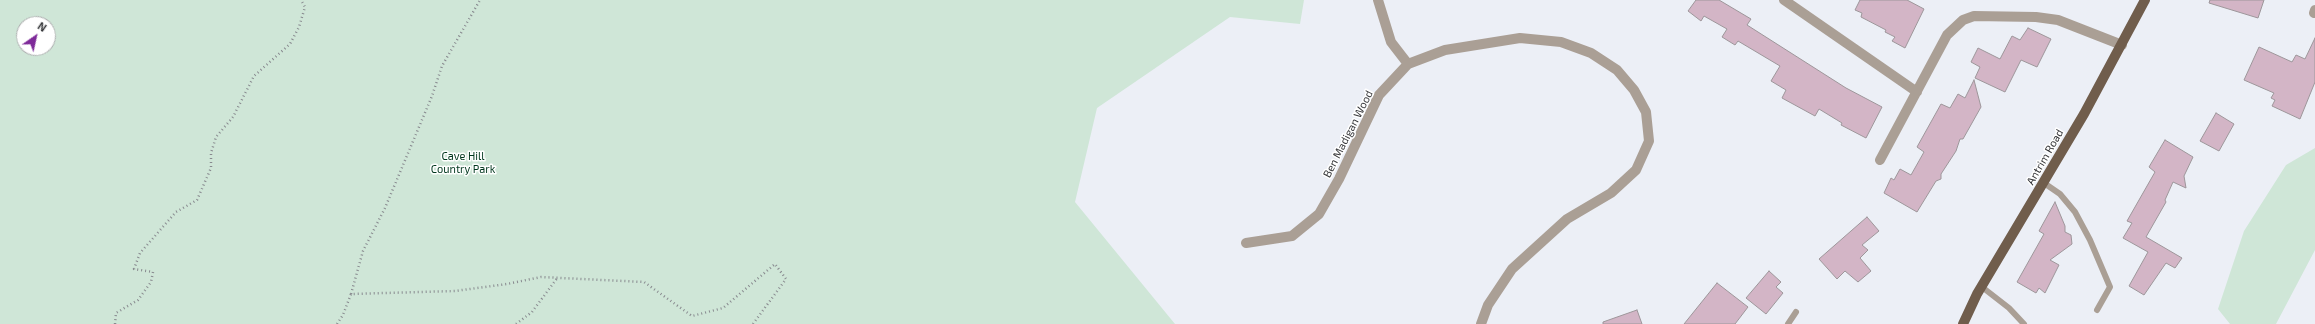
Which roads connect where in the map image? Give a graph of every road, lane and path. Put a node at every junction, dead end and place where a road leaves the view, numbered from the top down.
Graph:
1 (301, 0) edge
2 (480, 0) edge
3 (1378, 0) edge
4 (1784, 0) edge
5 (2144, 0) edge
6 (2122, 45) junction
7 (1408, 64) junction
8 (1916, 92) junction
9 (1880, 160) dead end
10 (2044, 183) junction
11 (1246, 243) dead end
12 (558, 277) junction
13 (1982, 287) junction
14 (351, 294) junction
15 (2097, 310) dead end
16 (1796, 312) dead end
17 (115, 324) edge
18 (337, 324) edge
19 (516, 324) edge
20 (753, 324) edge
21 (1481, 324) edge
22 (1788, 324) edge
23 (1963, 324) edge
24 (2024, 324) edge

1 - 17 path
2 - 14 path
3 - 7 street
4 - 8 street
5 - 6 main road, Antrim Road
6 - 8 street
6 - 10 main road, Antrim Road
7 - 11 street, Ben Madigan Wood
7 - 21 street, Ben Madigan Wood
8 - 9 street
10 - 13 main road, Antrim Road
10 - 15 lane
12 - 14 path
12 - 19 path
12 - 20 path
13 - 23 main road, Antrim Road
13 - 24 lane
14 - 18 path
16 - 22 lane

